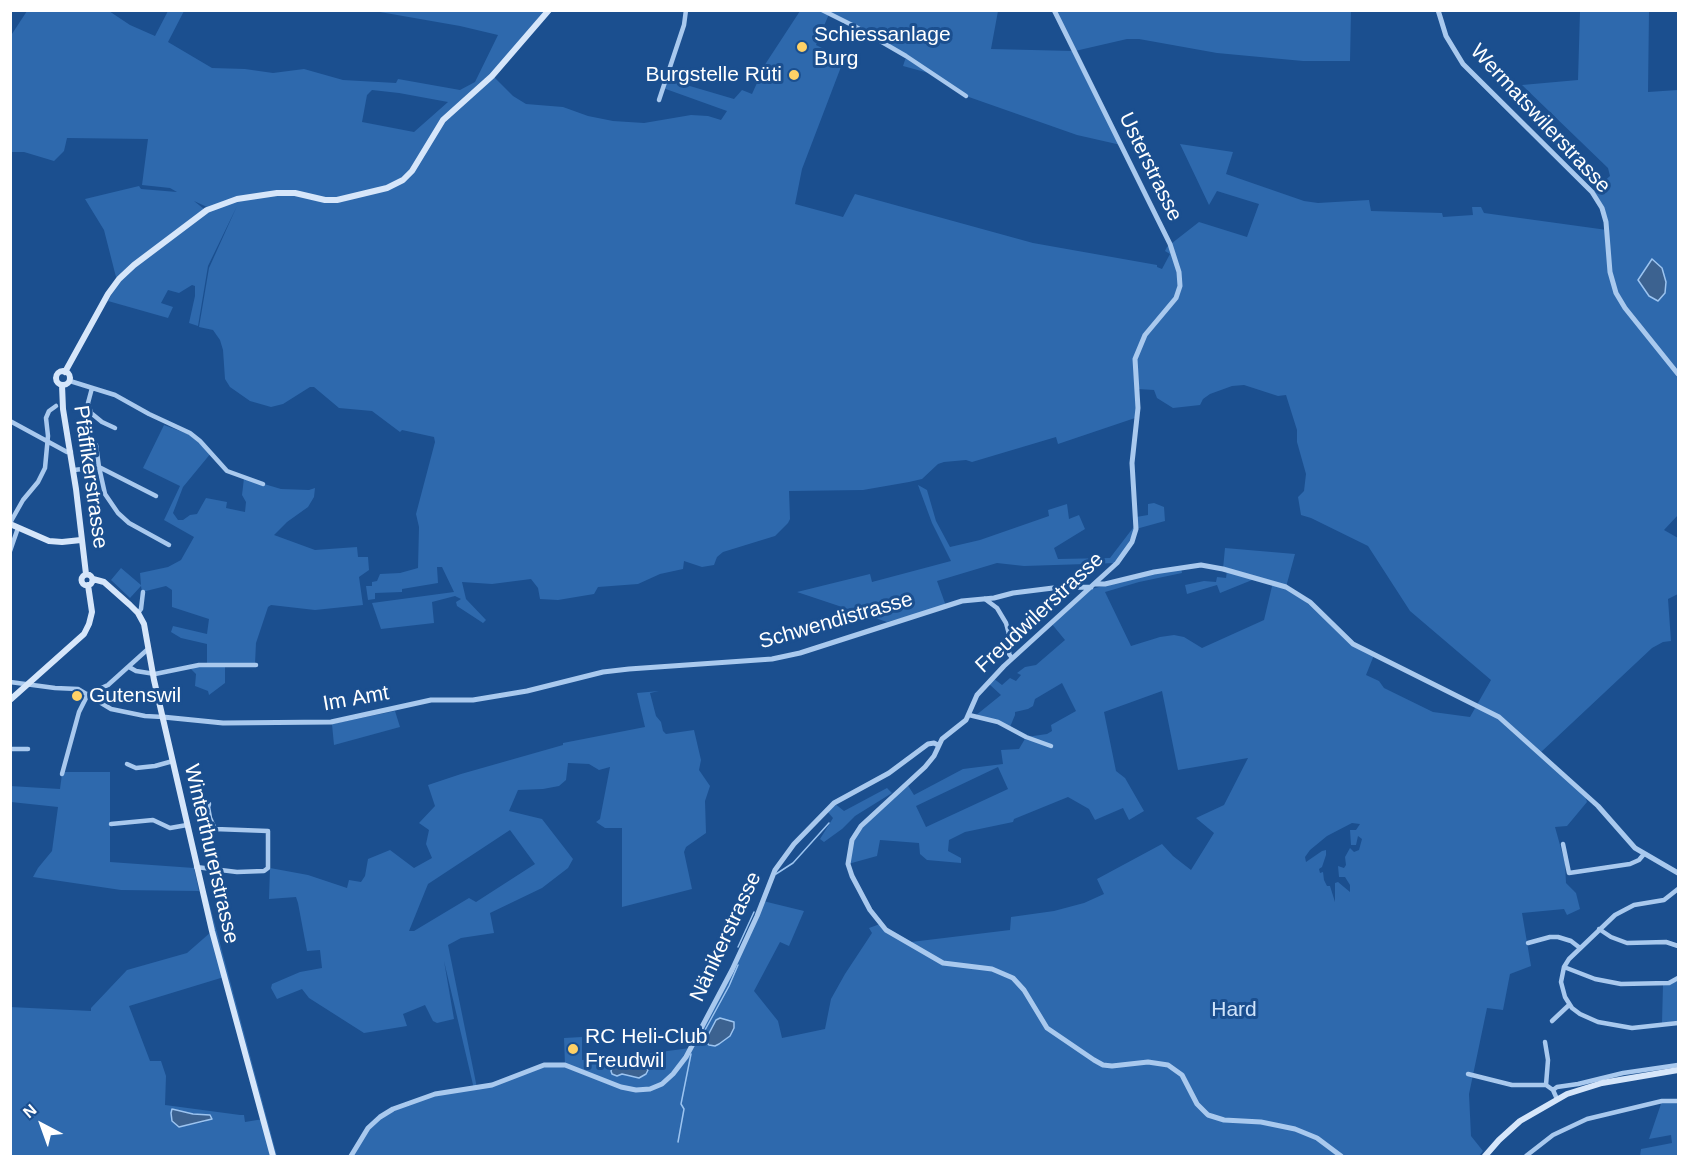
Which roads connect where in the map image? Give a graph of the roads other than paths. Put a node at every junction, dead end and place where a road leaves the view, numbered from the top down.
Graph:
1 (549, 10) edge
2 (686, 10) edge
3 (822, 10) edge
4 (1054, 10) edge
5 (1438, 10) edge
6 (966, 96) dead end
7 (659, 100) dead end
8 (1145, 336) joint
9 (65, 372) junction
10 (1678, 374) edge
11 (69, 381) junction
12 (62, 385) junction
13 (92, 388) junction
14 (56, 406) dead end
15 (10, 421) edge
16 (115, 428) dead end
17 (46, 440) junction
18 (96, 445) dead end
19 (71, 452) junction
20 (99, 467) junction
21 (74, 470) junction
22 (263, 484) dead end
23 (156, 496) dead end
24 (10, 524) edge
25 (18, 528) junction
26 (81, 540) junction
27 (170, 545) dead end
28 (11, 549) edge
29 (86, 574) junction
30 (93, 579) junction
31 (88, 585) junction
32 (1093, 585) junction
33 (143, 592) dead end
34 (1000, 597) junction
35 (985, 599) junction
36 (997, 608) junction
37 (138, 613) junction
38 (146, 651) junction
39 (1012, 658) junction
40 (256, 665) dead end
41 (129, 667) junction
42 (151, 673) junction
43 (10, 682) edge
44 (27, 684) junction
45 (553, 685) joint
46 (88, 694) junction
47 (10, 700) edge
48 (969, 714) junction
49 (163, 717) junction
50 (938, 745) junction
51 (1051, 746) dead end
52 (10, 749) edge
53 (28, 749) dead end
54 (173, 761) junction
55 (127, 764) dead end
56 (62, 774) dead end
57 (209, 804) dead end
58 (111, 824) dead end
59 (187, 825) junction
60 (1563, 844) dead end
61 (1644, 854) junction
62 (196, 867) junction
63 (1678, 873) edge
64 (1678, 889) edge
65 (1599, 929) junction
66 (1528, 943) dead end
67 (1678, 946) edge
68 (1580, 948) junction
69 (1564, 968) junction
70 (1678, 978) edge
71 (1569, 1005) junction
72 (1552, 1021) dead end
73 (1678, 1023) edge
74 (1545, 1042) dead end
75 (1678, 1065) edge
76 (1678, 1070) edge
77 (1468, 1074) dead end
78 (1546, 1085) junction
79 (1553, 1090) junction
80 (1557, 1099) junction
81 (1678, 1101) edge
82 (273, 1156) edge
83 (351, 1156) edge
84 (1341, 1156) edge
85 (1485, 1156) edge
86 (1526, 1156) edge

1 - 9 main road, Pfäffikerstrasse
2 - 7 street
3 - 6 street
4 - 8 street, Usterstrasse
5 - 10 street, Wermatswilerstrasse
8 - 32 street, Freudwilerstrasse
9 - 11 main road, Pfäffikerstrasse
9 - 12 main road, Pfäffikerstrasse
11 - 12 main road, Pfäffikerstrasse
11 - 13 street
12 - 19 main road, Pfäffikerstrasse
13 - 16 street
13 - 22 street
14 - 17 street
15 - 17 street
17 - 19 street
17 - 24 street
18 - 20 street
19 - 21 main road, Pfäffikerstrasse
20 - 21 street
20 - 23 street
20 - 27 street
21 - 26 main road, Pfäffikerstrasse
24 - 25 main road
25 - 26 main road
25 - 28 street
26 - 29 main road, Pfäffikerstrasse
29 - 30 main road
29 - 31 main road
30 - 31 main road
30 - 37 main road
31 - 44 main road
32 - 34 street, Schwendistrasse
32 - 39 street, Freudwilerstrasse
32 - 61 street, Schwendistrasse
33 - 37 street
34 - 35 street, Schwendistrasse
34 - 36 street
35 - 36 street
35 - 45 street, Schwendistrasse
36 - 39 street
37 - 38 main road, Winterthurerstrasse
38 - 41 street
38 - 42 main road, Winterthurerstrasse
39 - 48 street, Freudwilerstrasse
40 - 42 street
41 - 42 street
41 - 46 street
42 - 49 main road, Winterthurerstrasse
43 - 44 street
44 - 46 street
44 - 47 main road
45 - 49 street, Im Amt
46 - 49 street
46 - 56 street
48 - 50 street, Freudwilerstrasse
48 - 51 street
49 - 54 main road, Winterthurerstrasse
50 - 83 street, Nänikerstrasse
50 - 84 street, Freudwilerstrasse
52 - 53 street
54 - 55 street
54 - 59 main road, Winterthurerstrasse
57 - 62 street
58 - 59 street
59 - 62 main road, Winterthurerstrasse
60 - 61 street
61 - 63 street, Schwendistrasse
62 - 82 main road, Winterthurerstrasse
64 - 65 street
65 - 67 street
65 - 68 street
66 - 68 street
68 - 69 street
69 - 70 street
69 - 71 street
71 - 72 street
71 - 73 street
74 - 78 street
75 - 79 street
76 - 80 main road
77 - 78 street
78 - 79 street
79 - 80 street
80 - 85 main road
81 - 86 street

